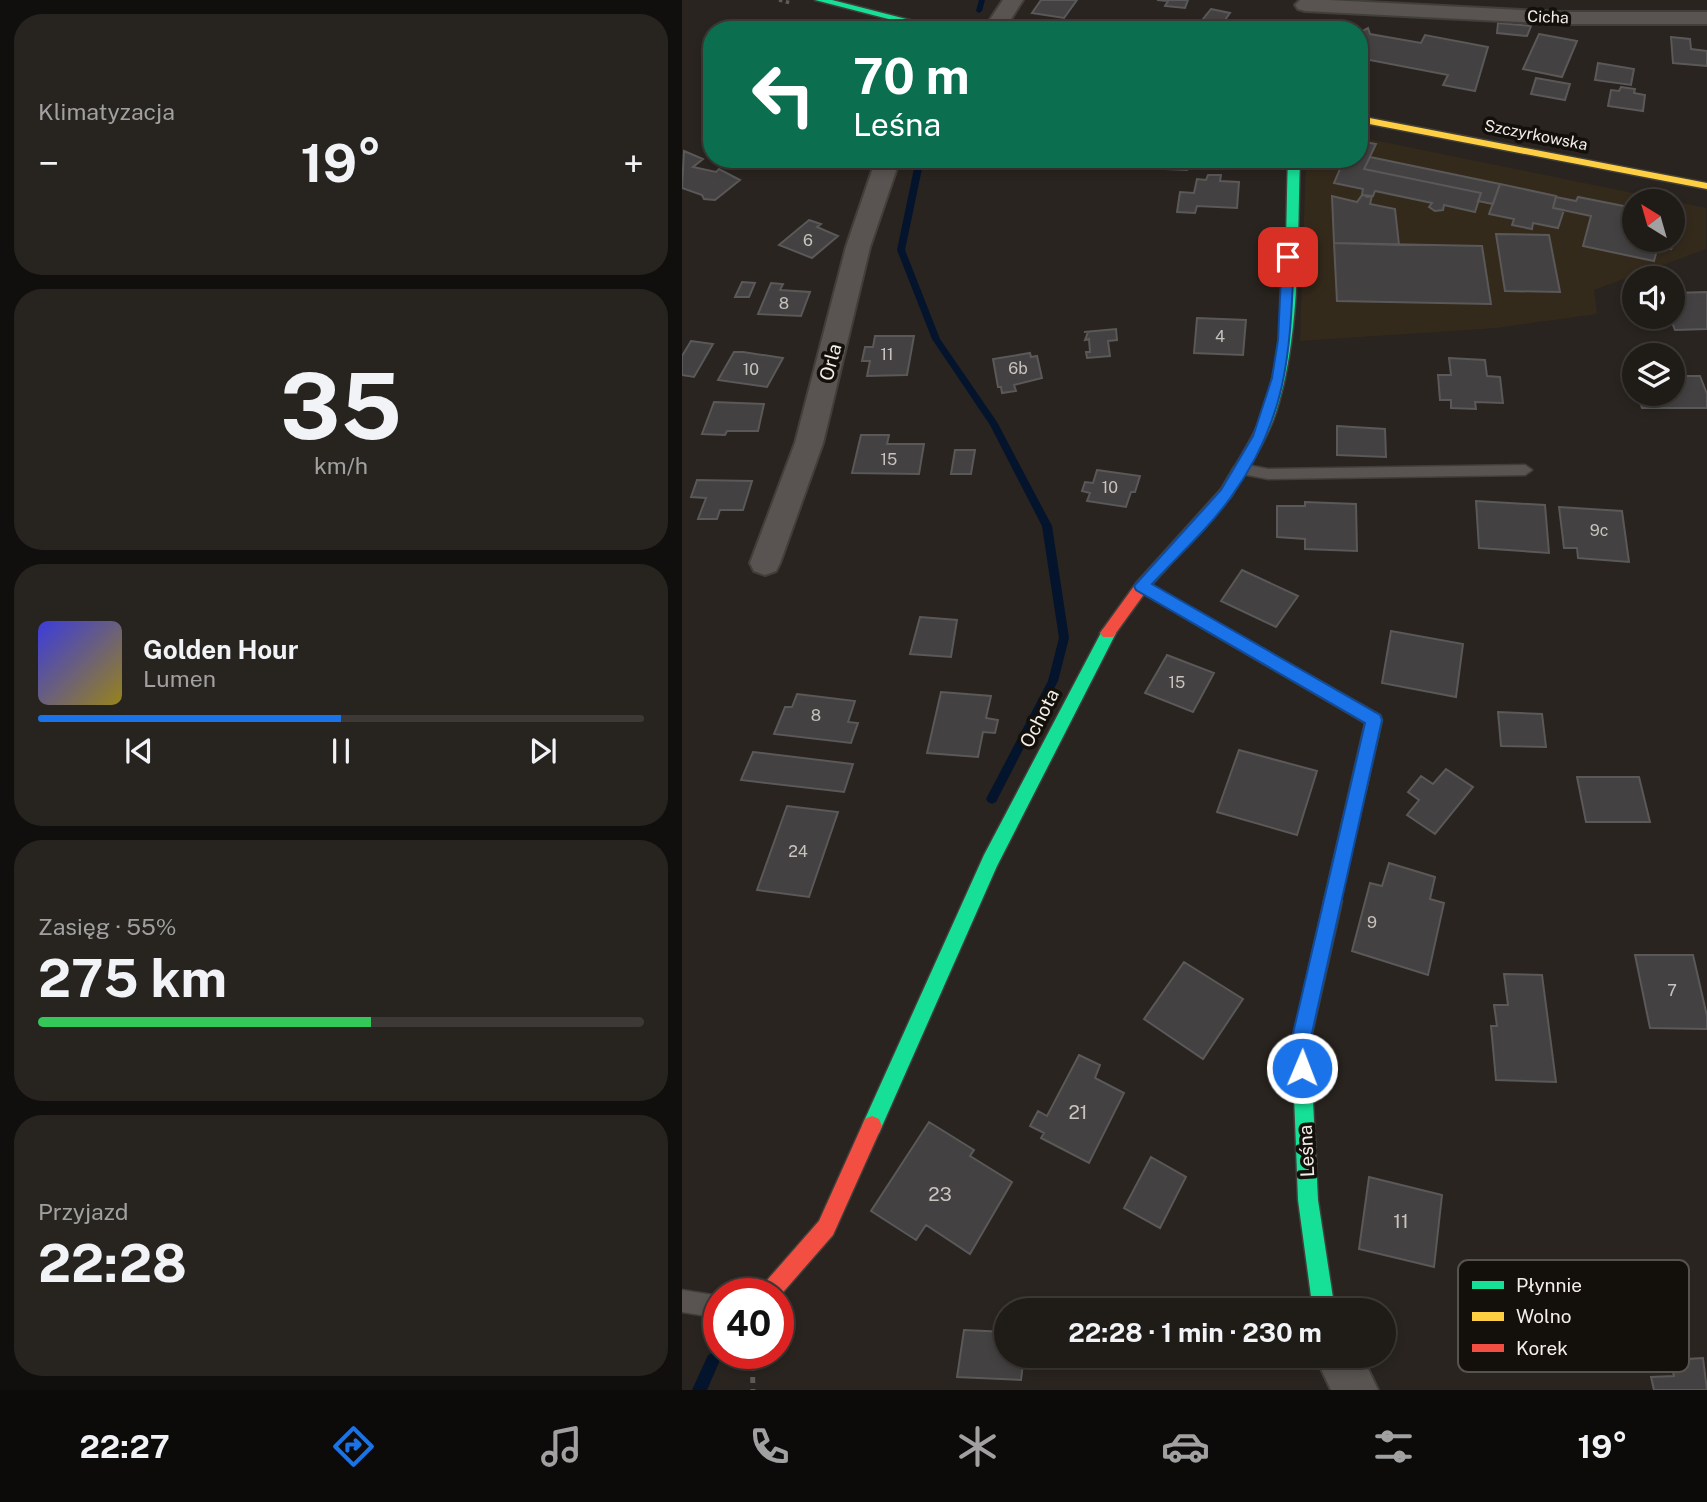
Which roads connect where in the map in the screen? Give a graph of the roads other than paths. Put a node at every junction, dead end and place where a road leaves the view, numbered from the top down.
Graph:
1 (820, 0) edge
2 (1013, 0) edge
3 (1304, 2) edge
4 (1706, 19) edge
5 (905, 21) edge
6 (999, 21) edge
7 (1308, 21) edge
8 (1368, 121) edge
9 (885, 168) edge
10 (1294, 168) edge
11 (1706, 186) edge
12 (1242, 468) junction
13 (1525, 470) dead end
14 (765, 563) dead end
15 (1142, 586) junction
16 (782, 1278) edge
17 (1322, 1298) edge
18 (682, 1301) edge
19 (703, 1304) edge
20 (1344, 1368) edge
21 (1355, 1390) edge

1 - 5 street
2 - 6 street
3 - 4 street, Cicha
3 - 7 street
8 - 11 street, Szczyrkowska
9 - 14 street, Orla
10 - 12 street, Ochota
12 - 13 lane
12 - 15 street, Ochota
15 - 16 street, Ochota
15 - 17 street, Leśna
18 - 19 lane
20 - 21 street

